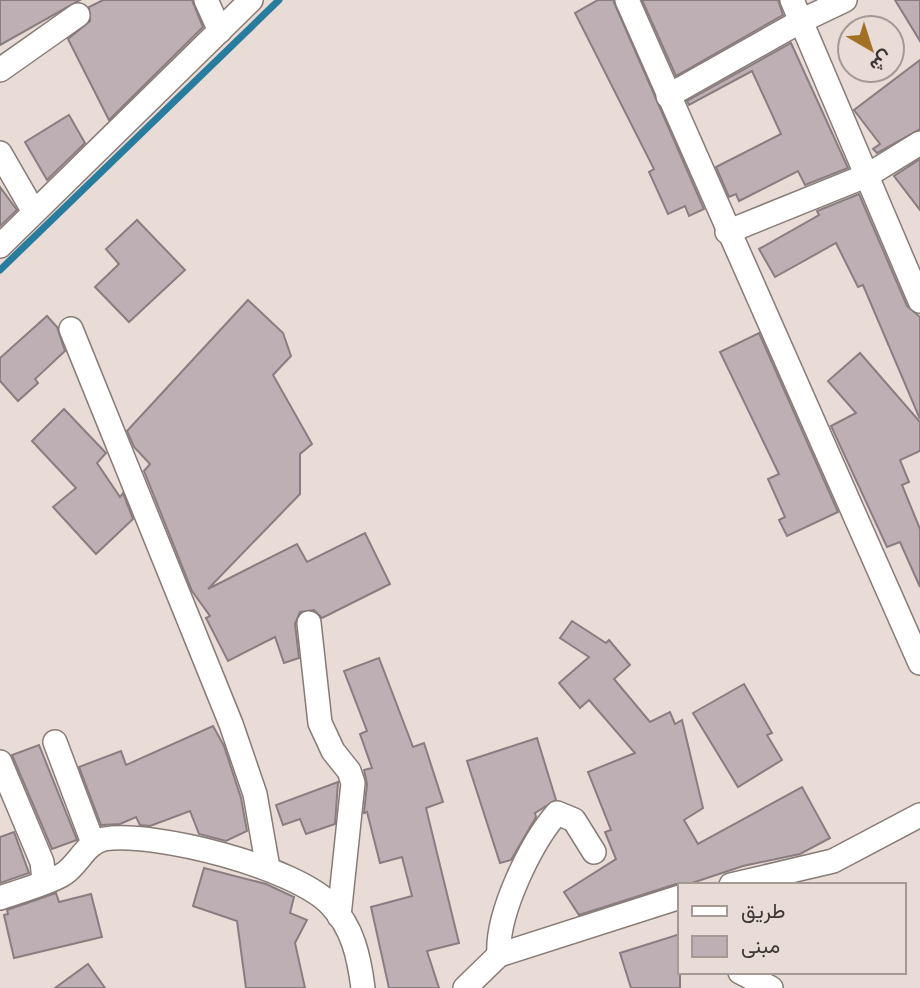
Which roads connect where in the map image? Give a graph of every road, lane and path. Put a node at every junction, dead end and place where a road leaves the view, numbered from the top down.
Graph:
1 (206, 0) edge
2 (251, 0) edge
3 (627, 0) edge
4 (845, 0) edge
5 (796, 10) edge
6 (78, 15) dead end
7 (220, 31) junction
8 (0, 70) edge
9 (668, 96) junction
10 (920, 143) edge
11 (0, 153) edge
12 (868, 175) junction
13 (34, 212) junction
14 (727, 232) junction
15 (0, 246) edge
16 (920, 301) edge
17 (71, 329) dead end
18 (309, 623) dead end
19 (919, 657) edge
20 (55, 742) dead end
21 (0, 762) edge
22 (920, 815) edge
23 (93, 842) junction
24 (594, 852) dead end
25 (268, 868) junction
26 (44, 880) junction
27 (740, 883) edge
28 (0, 898) edge
29 (678, 900) edge
30 (339, 916) junction
31 (499, 955) junction
32 (742, 979) edge
33 (363, 988) edge
34 (465, 988) edge
35 (771, 988) edge

1 - 7 street
2 - 7 street
3 - 9 street
4 - 5 street
5 - 9 street
5 - 12 street
6 - 8 street
7 - 13 street
9 - 14 street
10 - 12 street
11 - 13 street
12 - 14 street
12 - 16 street
13 - 15 street
14 - 19 street
17 - 25 street
18 - 30 street
20 - 23 street
21 - 26 street
22 - 27 street
23 - 25 street
23 - 26 street
24 - 31 street
25 - 30 street
26 - 28 street
29 - 31 street
30 - 33 street
31 - 34 street
32 - 35 street

